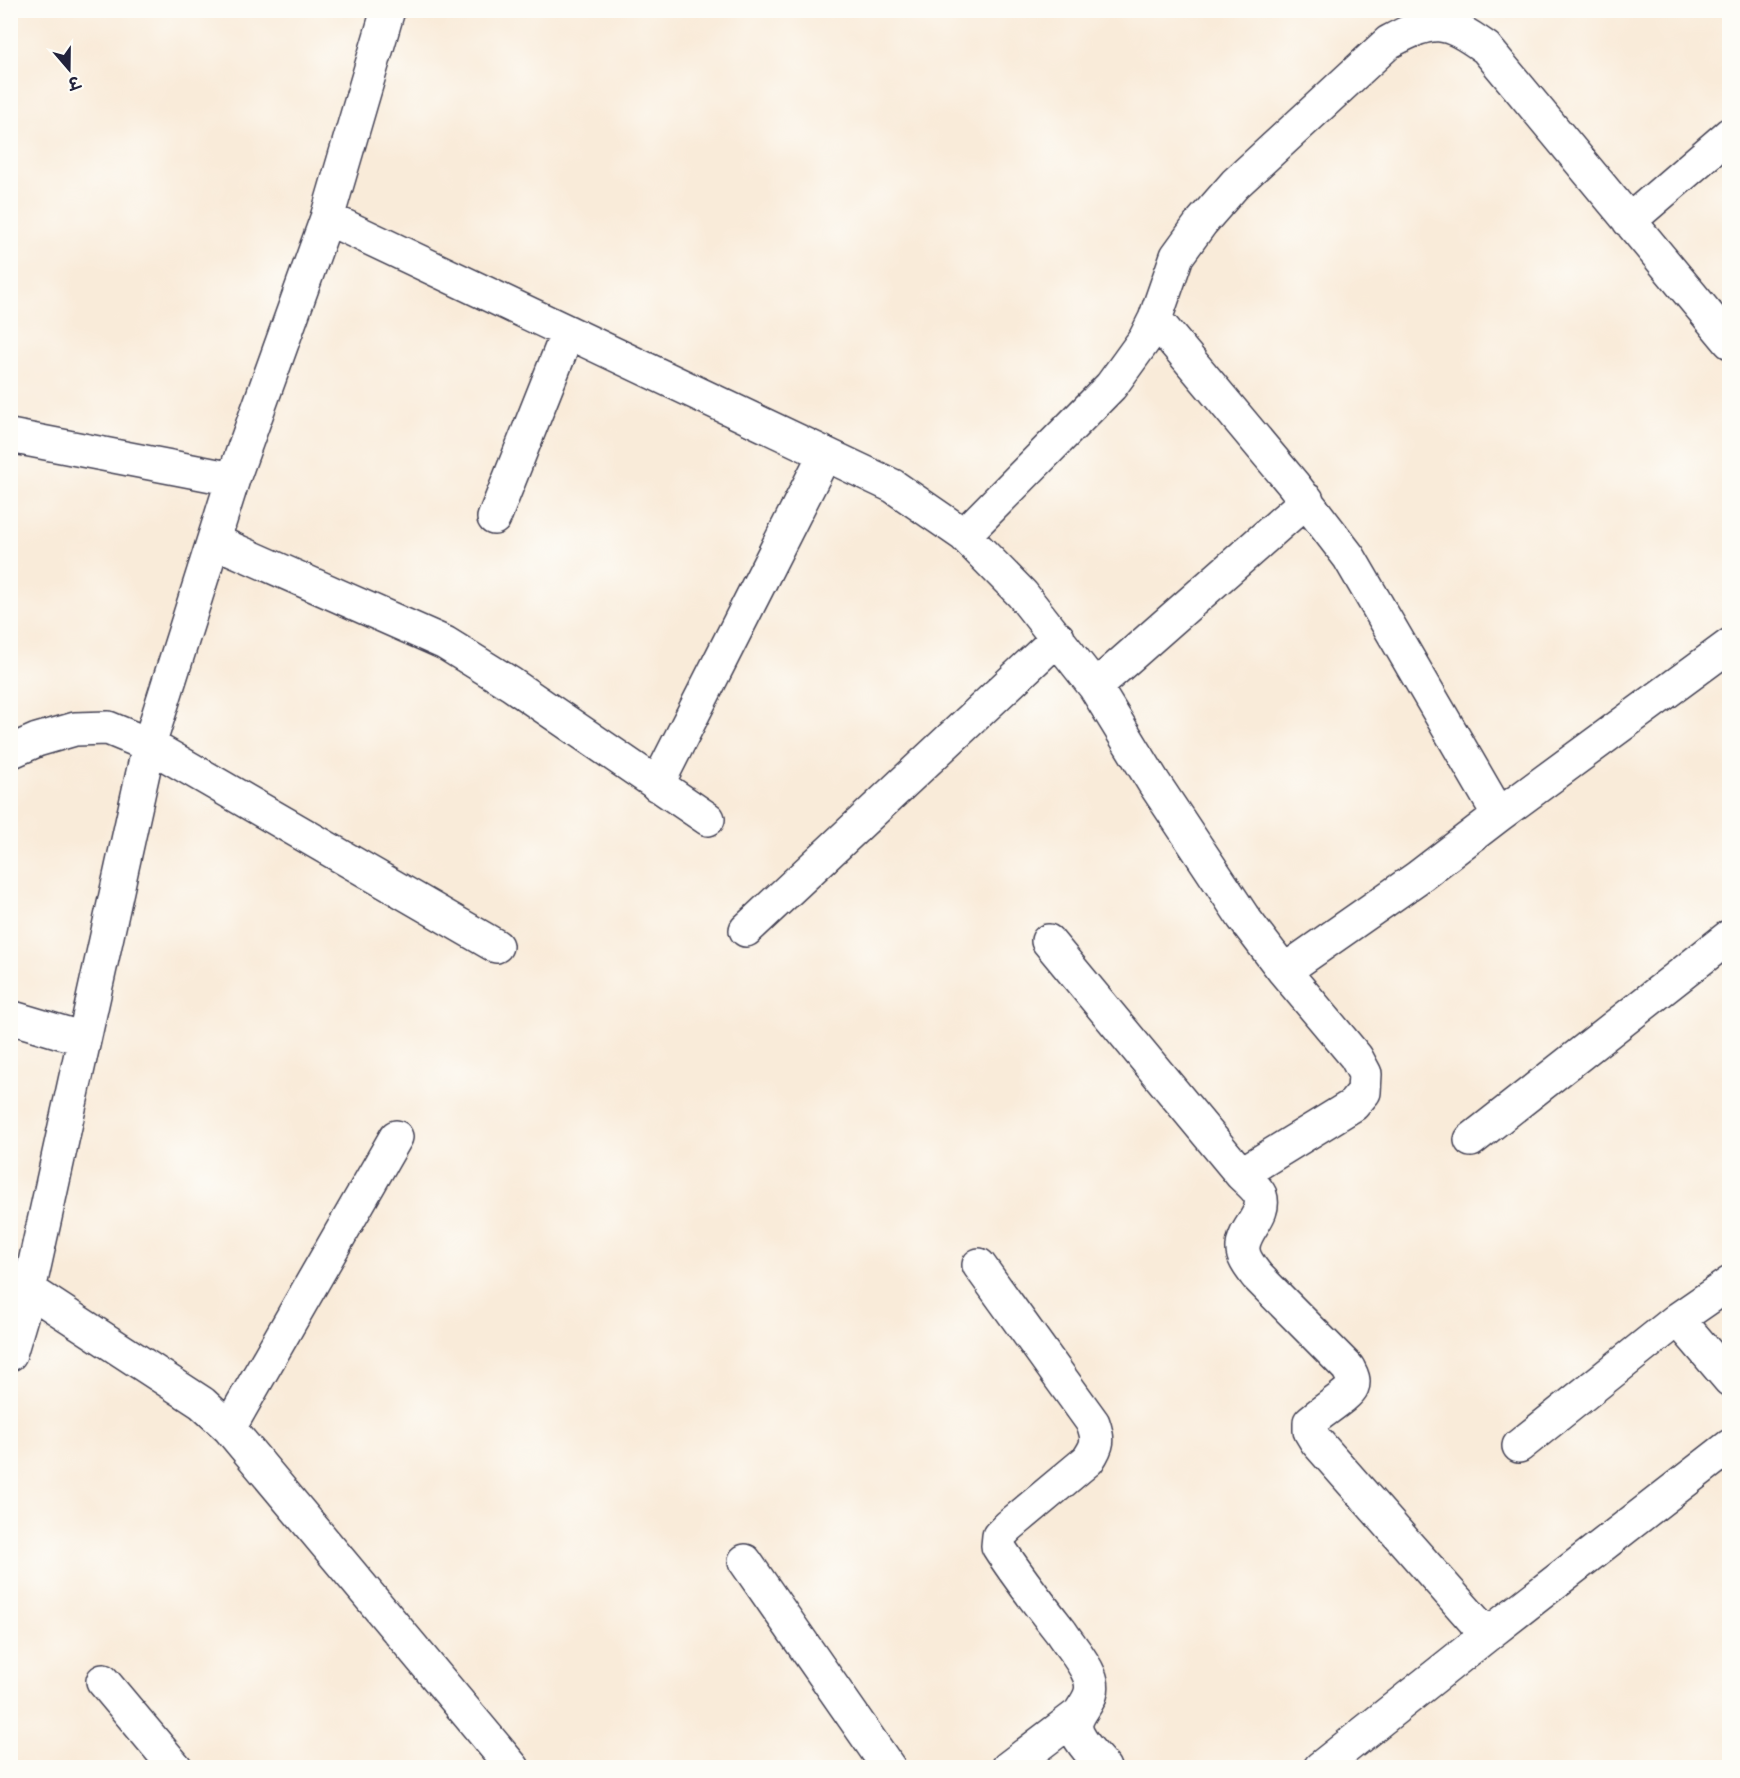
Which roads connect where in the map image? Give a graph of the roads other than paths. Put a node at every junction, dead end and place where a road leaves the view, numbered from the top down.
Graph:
1 (388, 10) edge
2 (1407, 19) edge
3 (1730, 134) edge
4 (327, 218) junction
5 (1629, 221) junction
6 (1155, 319) junction
7 (568, 332) junction
8 (1730, 342) edge
9 (10, 436) edge
10 (825, 454) junction
11 (233, 479) junction
12 (1306, 500) junction
13 (494, 518) dead end
14 (964, 535) junction
15 (214, 541) junction
16 (1058, 638) junction
17 (1730, 645) edge
18 (1095, 687) junction
19 (149, 746) junction
20 (10, 752) edge
21 (657, 785) junction
22 (1499, 815) junction
23 (708, 819) dead end
24 (746, 930) dead end
25 (1730, 936) edge
26 (1048, 941) dead end
27 (496, 946) dead end
28 (1284, 971) junction
29 (10, 1017) edge
30 (84, 1039) junction
31 (396, 1137) dead end
32 (1471, 1140) dead end
33 (1241, 1174) junction
34 (979, 1265) dead end
35 (1730, 1283) edge
36 (29, 1290) junction
37 (1678, 1319) junction
38 (10, 1354) edge
39 (1730, 1380) edge
40 (229, 1428) junction
41 (1519, 1446) dead end
42 (1730, 1446) edge
43 (745, 1561) dead end
44 (1486, 1635) junction
45 (103, 1681) dead end
46 (1079, 1714) junction
47 (176, 1767) edge
48 (513, 1767) edge
49 (889, 1767) edge
50 (1008, 1767) edge
51 (1104, 1767) edge
52 (1320, 1767) edge

1 - 4 street
2 - 5 street
2 - 6 street
3 - 5 street
4 - 7 street
4 - 11 street
5 - 8 street
6 - 12 street
6 - 14 street
7 - 10 street
7 - 13 street
9 - 11 street
10 - 14 street
10 - 21 street
11 - 15 street
12 - 18 street
12 - 22 street
14 - 16 street
15 - 19 street
15 - 21 street
16 - 18 street
16 - 24 street
17 - 22 street
18 - 28 street
19 - 20 street
19 - 27 street
19 - 30 street
21 - 23 street
22 - 28 street
25 - 32 street
26 - 33 street
28 - 33 street
29 - 30 street
30 - 36 street
31 - 40 street
33 - 44 street
34 - 46 street
35 - 37 street
36 - 38 street
36 - 40 street
37 - 39 street
37 - 41 street
40 - 48 street
42 - 44 street
43 - 49 street
44 - 52 street
45 - 47 street
46 - 50 street
46 - 51 street

